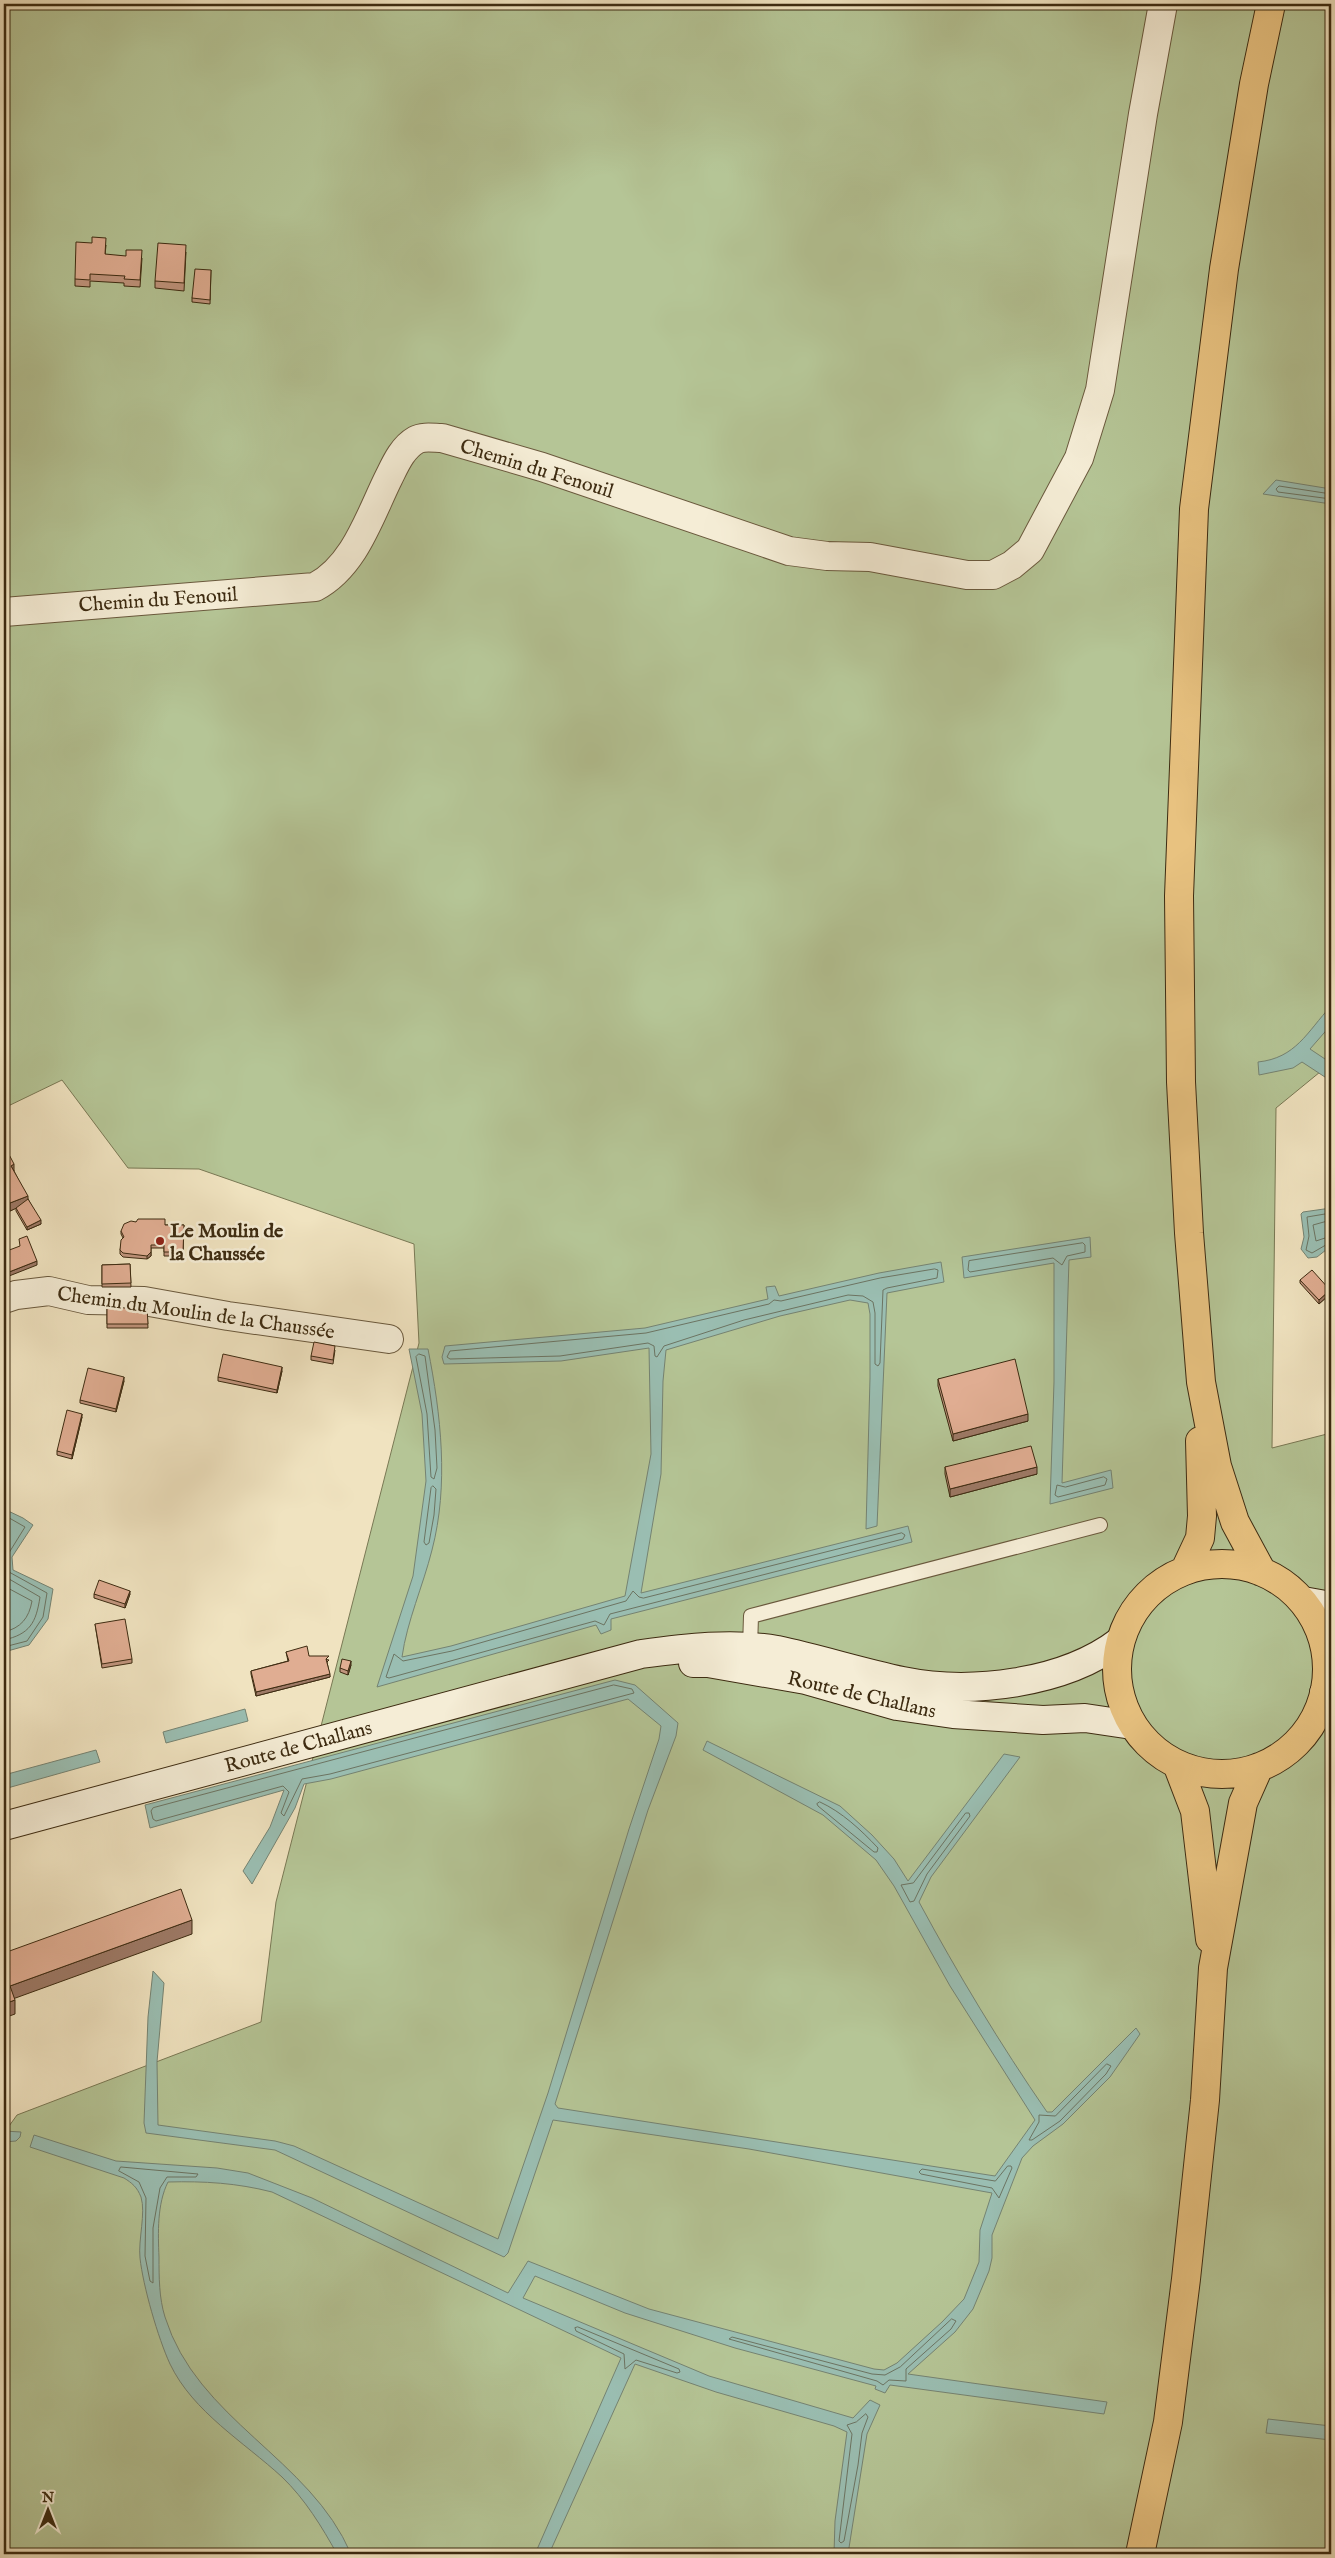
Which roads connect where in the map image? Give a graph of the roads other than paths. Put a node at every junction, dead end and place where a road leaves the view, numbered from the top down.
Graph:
1 (1163, 4) edge
2 (1271, 4) edge
3 (4, 612) edge
4 (4, 1299) edge
5 (389, 1339) dead end
6 (1201, 1382) junction
7 (1100, 1525) dead end
8 (1184, 1570) junction
9 (1262, 1572) junction
10 (1303, 1602) junction
11 (1331, 1606) edge
12 (1120, 1641) junction
13 (750, 1648) junction
14 (592, 1666) junction
15 (1328, 1690) edge
16 (1132, 1725) junction
17 (1178, 1764) junction
18 (1259, 1767) junction
19 (4, 1826) edge
20 (1214, 1968) junction
21 (1140, 2554) edge

1 - 3 street, Chemin du Fenouil
2 - 6 main road
4 - 5 street, Chemin du Moulin de la Chaussée
6 - 8 main road
6 - 9 main road
7 - 13 lane
8 - 9 main road
8 - 12 main road
9 - 10 main road
10 - 11 street
10 - 15 main road
12 - 13 street, Route de Challans
12 - 16 main road
13 - 14 street, Route de Challans
14 - 16 street, Route de Challans
14 - 19 street, Route de Challans
15 - 18 main road
16 - 17 main road
17 - 18 main road
17 - 20 main road
18 - 20 main road
20 - 21 main road

